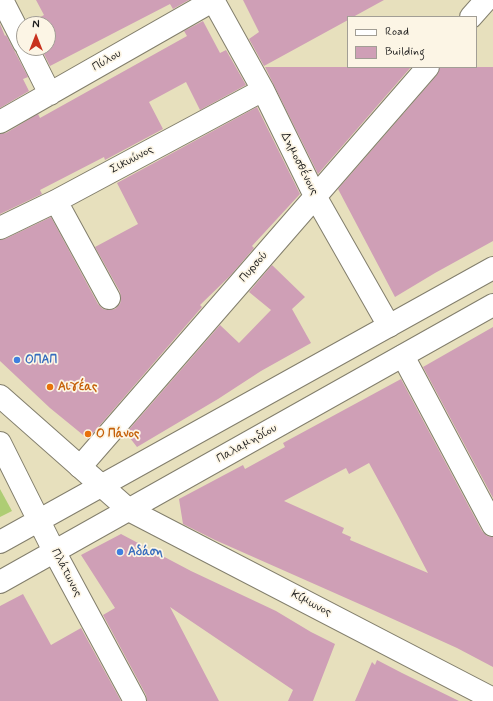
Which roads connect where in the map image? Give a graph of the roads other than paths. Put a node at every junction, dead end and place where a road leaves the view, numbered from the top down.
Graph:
1 (2, 0) edge
2 (214, 0) edge
3 (486, 0) edge
4 (472, 16) edge
5 (16, 27) edge
6 (31, 56) edge
7 (427, 68) edge
8 (263, 90) junction
9 (50, 94) junction
10 (0, 122) edge
11 (315, 196) junction
12 (56, 201) junction
13 (0, 228) edge
14 (493, 268) edge
15 (109, 298) dead end
16 (493, 305) edge
17 (389, 326) junction
18 (403, 356) junction
19 (0, 396) edge
20 (0, 443) edge
21 (80, 467) junction
22 (102, 486) junction
23 (129, 510) junction
24 (39, 521) junction
25 (493, 525) edge
26 (0, 542) edge
27 (54, 552) junction
28 (0, 582) edge
29 (493, 698) edge
30 (135, 701) edge

1 - 5 street
2 - 8 street, Δημοσθένους
2 - 9 street, Πύλου
3 - 4 street
6 - 9 street
7 - 11 street, Πυρσού
8 - 11 street, Δημοσθένους
8 - 12 street, Σικυώνος
9 - 10 street, Πύλου
11 - 17 street, Δημοσθένους
11 - 21 street, Πυρσού
12 - 13 street, Σικυώνος
12 - 15 street
14 - 17 street
16 - 18 street, Παλαμηδίου
17 - 22 street
18 - 23 street, Παλαμηδίου
18 - 25 street
19 - 21 street
20 - 24 street, Πλάτωνος
21 - 22 street
22 - 23 street
22 - 24 street
23 - 27 street, Παλαμηδίου
23 - 29 street, Κίμωνος
24 - 26 street
24 - 27 street, Πλάτωνος
27 - 28 street, Παλαμηδίου
27 - 30 street, Πλάτωνος

